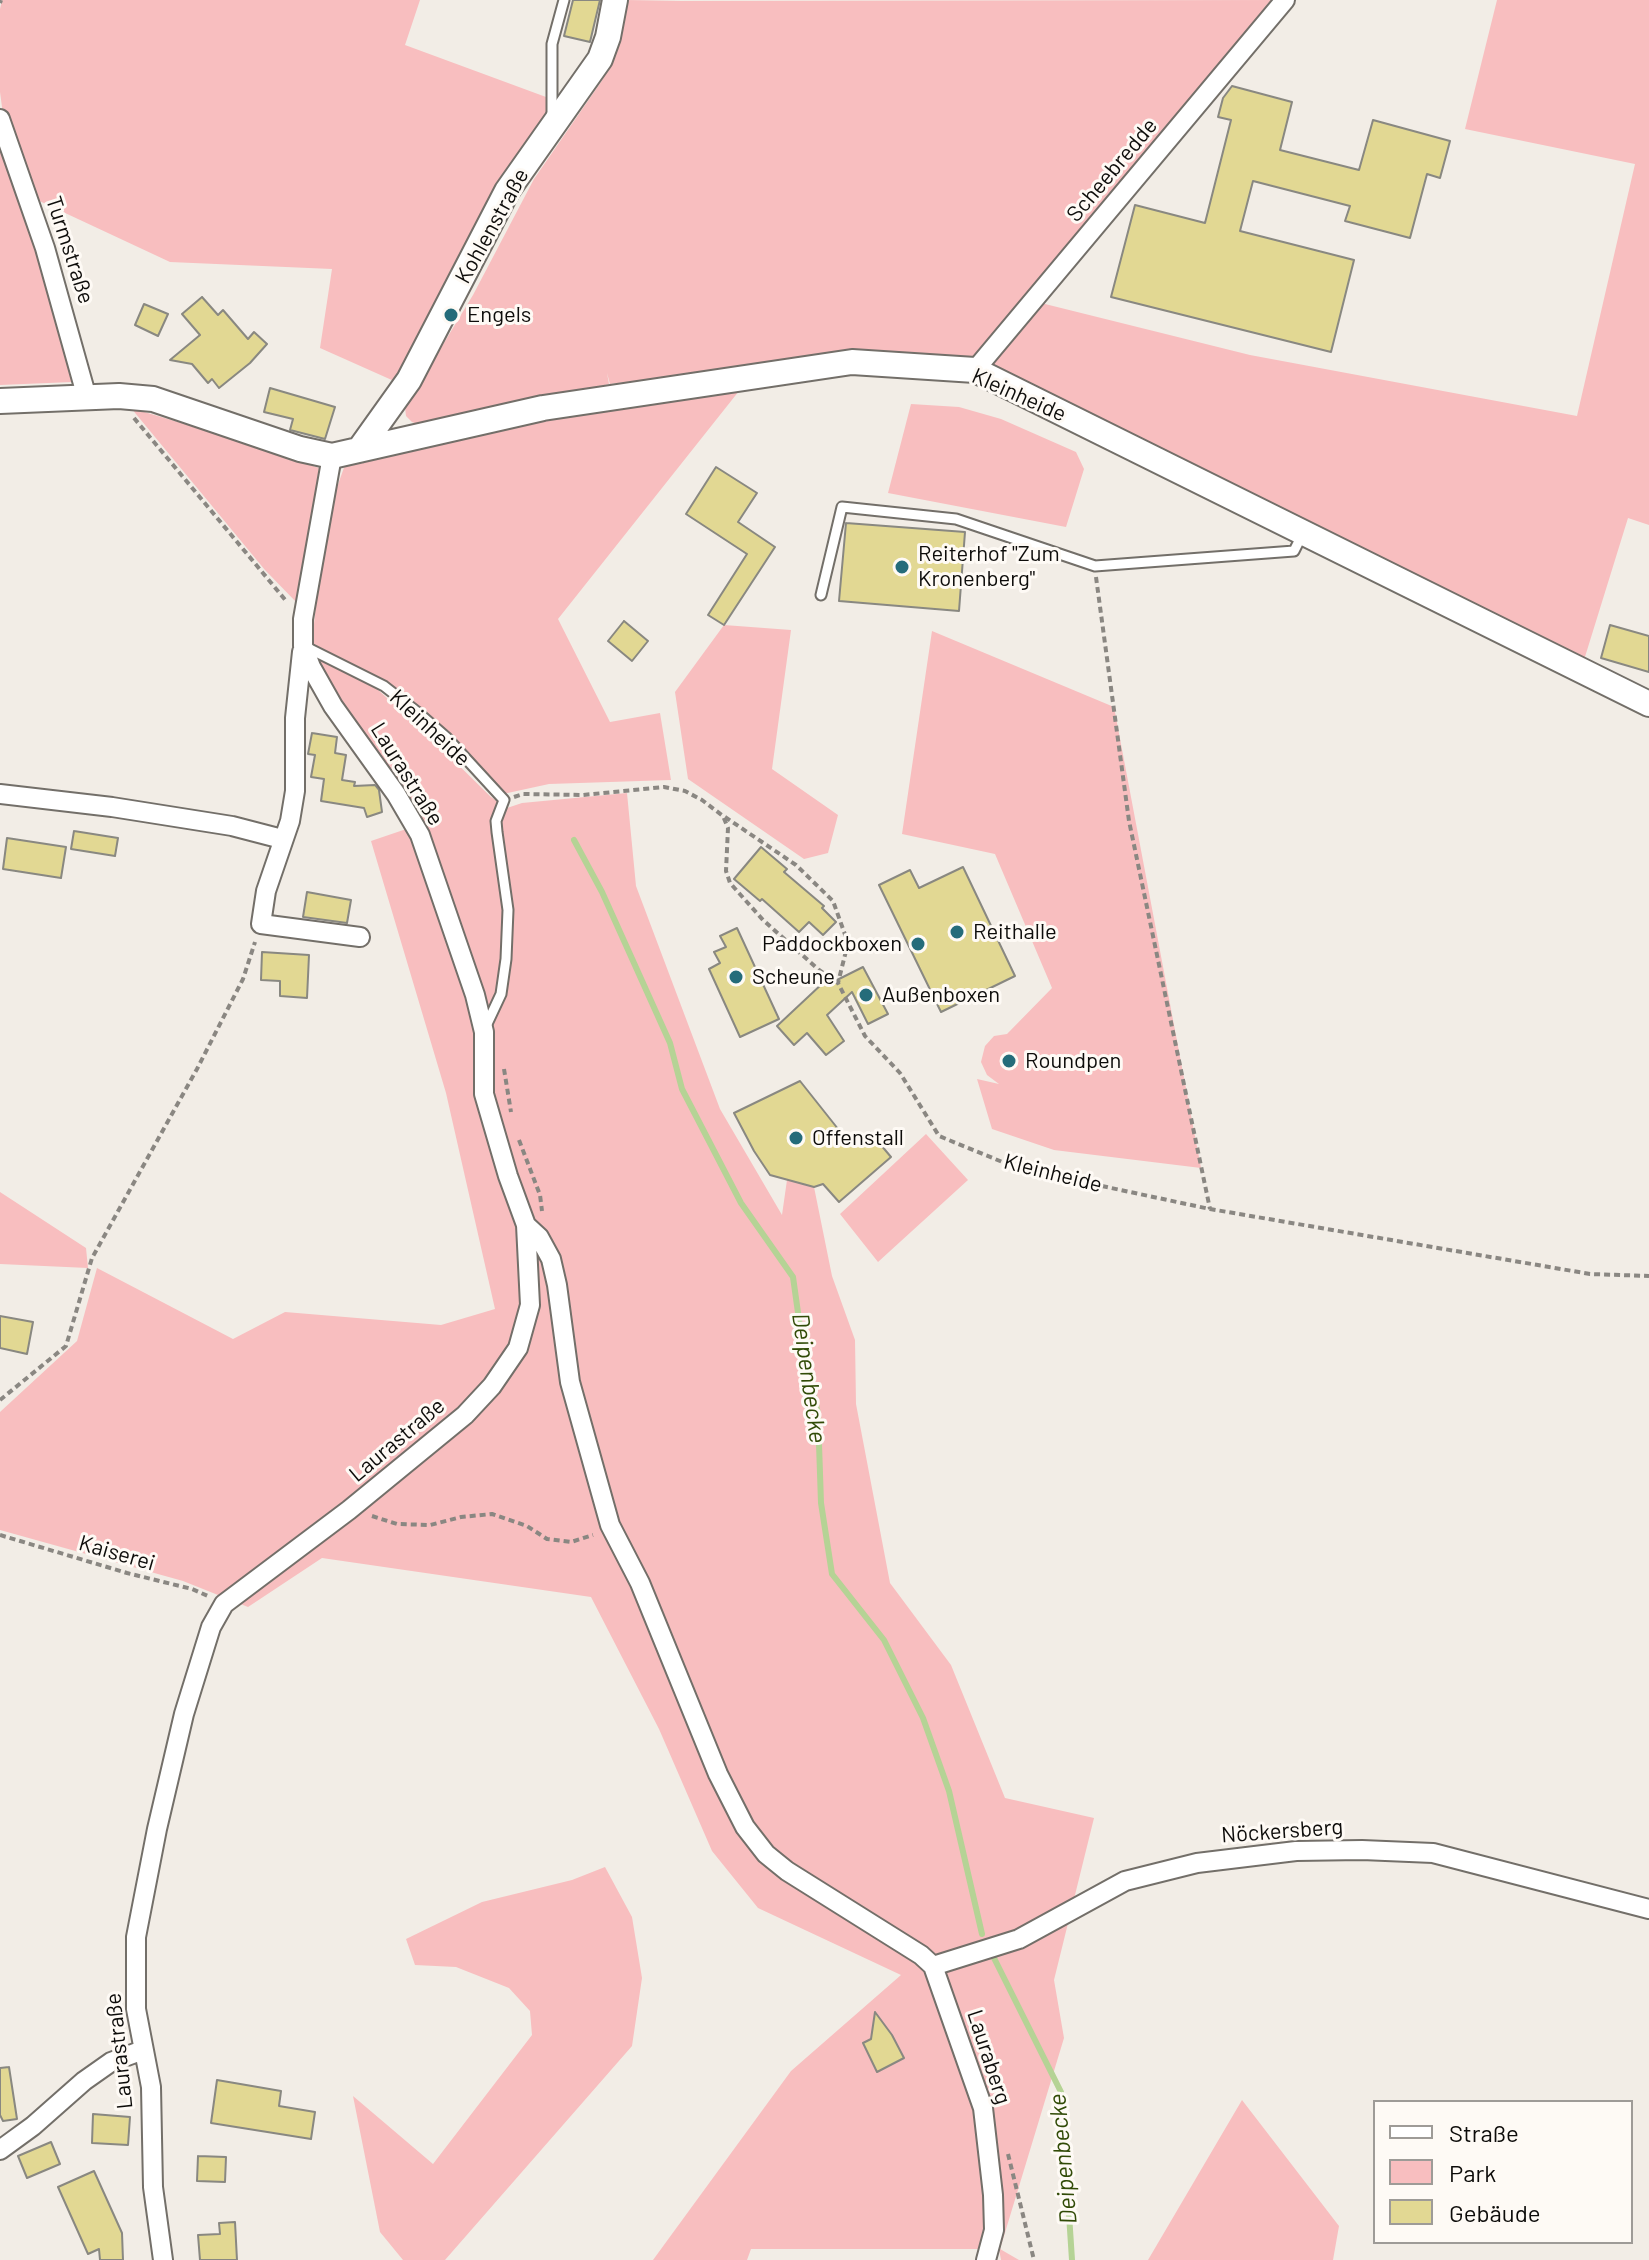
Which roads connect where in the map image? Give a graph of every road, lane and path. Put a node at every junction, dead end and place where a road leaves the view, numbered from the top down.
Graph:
1 (564, 0) edge
2 (615, 0) edge
3 (1285, 0) edge
4 (0, 119) edge
5 (552, 129) junction
6 (975, 370) junction
7 (119, 396) junction
8 (87, 398) junction
9 (0, 401) edge
10 (359, 450) junction
11 (332, 456) junction
12 (1304, 532) junction
13 (1095, 566) junction
14 (821, 595) dead end
15 (303, 619) junction
16 (303, 646) junction
17 (1649, 704) edge
18 (0, 794) edge
19 (504, 800) junction
20 (723, 816) junction
21 (282, 839) junction
22 (261, 924) junction
23 (360, 937) dead end
24 (838, 983) junction
25 (484, 1032) junction
26 (504, 1063) dead end
27 (512, 1120) dead end
28 (517, 1134) dead end
29 (1210, 1209) junction
30 (533, 1231) junction
31 (1649, 1276) edge
32 (0, 1400) edge
33 (358, 1503) junction
34 (610, 1525) junction
35 (0, 1535) edge
36 (224, 1604) junction
37 (1649, 1909) edge
38 (933, 1966) junction
39 (143, 2050) junction
40 (0, 2150) edge
41 (1006, 2150) dead end
42 (163, 2260) edge
43 (986, 2260) edge
44 (1034, 2260) edge

1 - 5 lane
2 - 5 street, Kohlenstraße
3 - 6 street, Scheebredde
4 - 8 street, Turmstraße
5 - 10 street, Kohlenstraße
6 - 10 street, Kleinheide
6 - 12 street, Kleinheide
7 - 8 street
7 - 11 street
7 - 15 path
8 - 9 street
10 - 11 street, Kleinheide
11 - 15 street, Laurastraße
12 - 13 lane
12 - 17 street, Kleinheide
13 - 14 lane
13 - 29 path
15 - 16 street, Laurastraße
16 - 19 lane, Kleinheide
16 - 21 street, Laurastraße
16 - 25 street, Laurastraße
18 - 21 street
19 - 20 path
19 - 25 lane
20 - 24 path, Kleinheide
20 - 24 path
21 - 22 street, Laurastraße
22 - 23 street
22 - 32 path
24 - 29 path, Kleinheide
25 - 30 street, Laurastraße
26 - 27 path
28 - 30 path
29 - 31 path, Kleinheide
30 - 33 street, Laurastraße
30 - 34 street
33 - 34 path
33 - 36 street, Laurastraße
34 - 38 street
35 - 36 path, Kaiserei
36 - 39 street, Laurastraße
37 - 38 street, Nöckersberg
38 - 43 street, Lauraberg
39 - 40 street
39 - 42 street, Laurastraße
41 - 44 path

